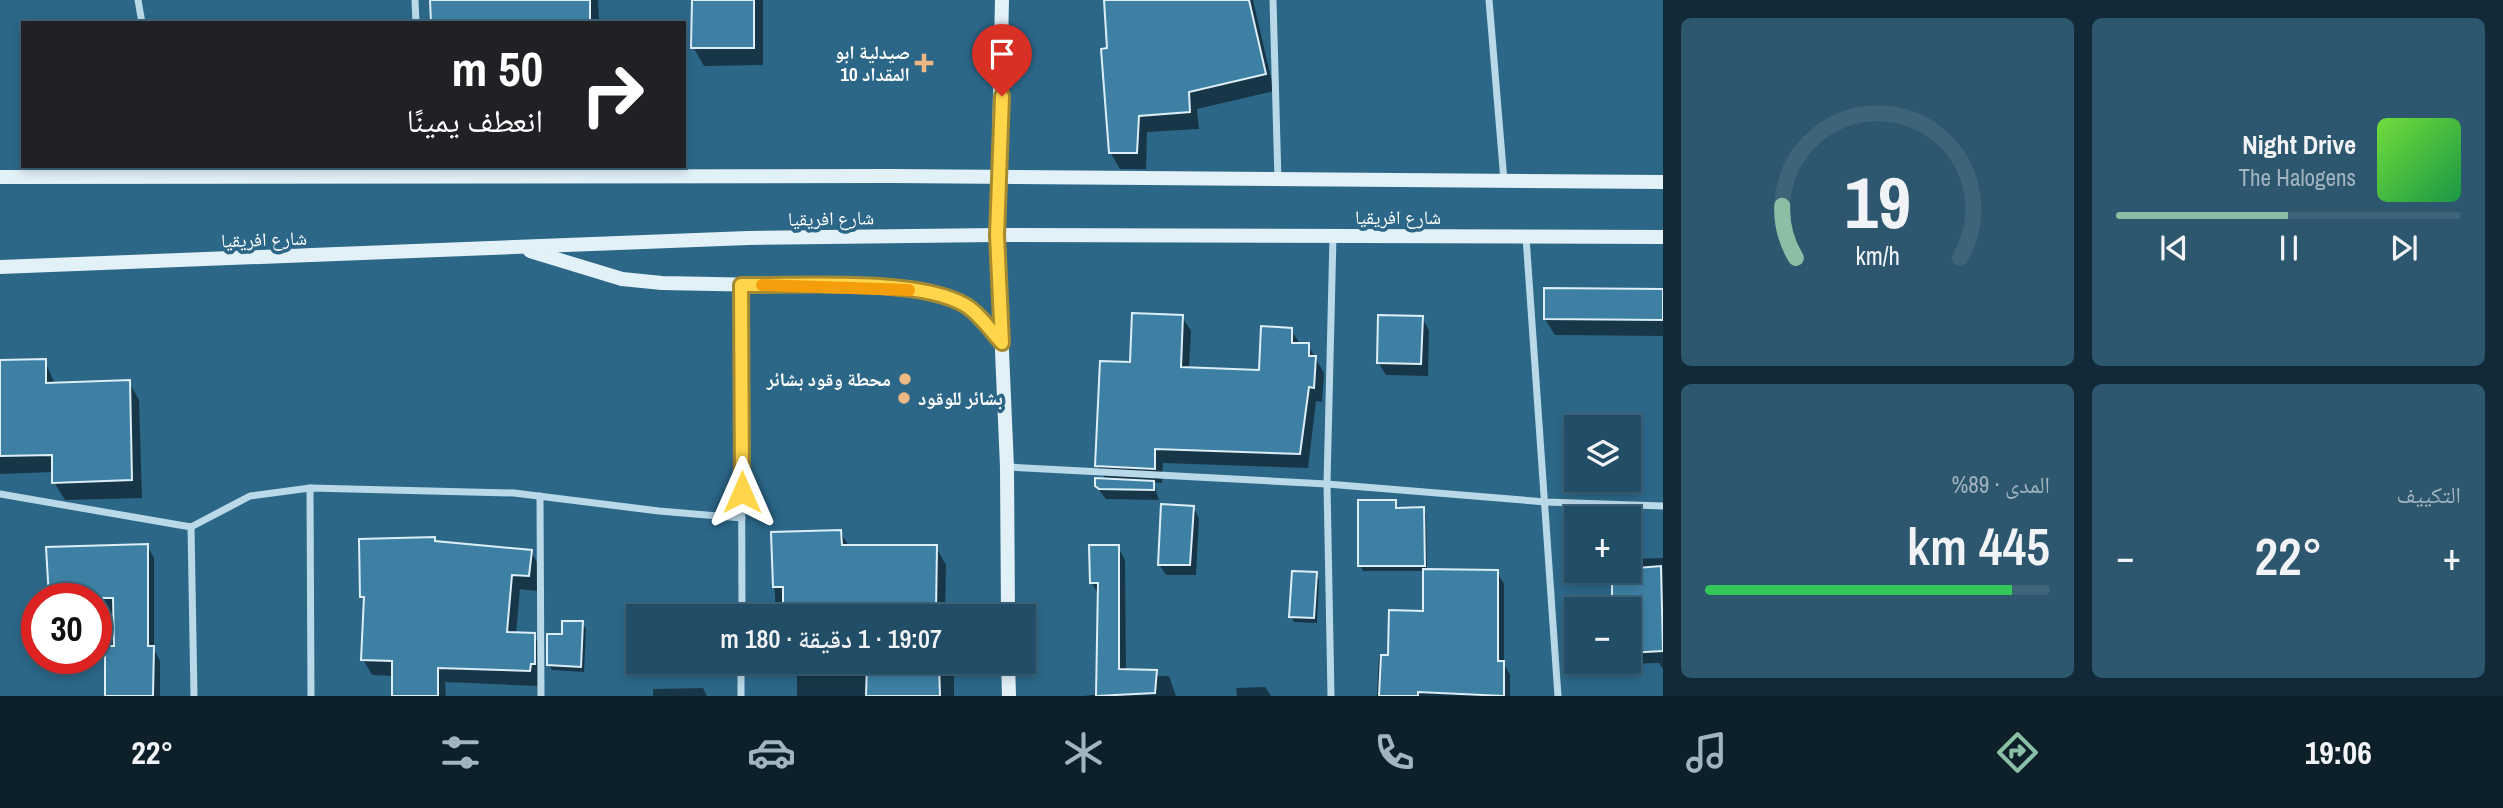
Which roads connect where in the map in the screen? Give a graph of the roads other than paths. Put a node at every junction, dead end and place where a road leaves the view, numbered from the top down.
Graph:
1 (138, 0) edge
2 (415, 0) edge
3 (1002, 0) edge
4 (1273, 0) edge
5 (1489, 0) edge
6 (142, 21) edge
7 (416, 21) edge
8 (419, 170) edge
9 (156, 171) edge
10 (0, 177) edge
11 (999, 179) junction
12 (1279, 181) junction
13 (1504, 182) junction
14 (1663, 182) edge
15 (997, 235) junction
16 (1333, 236) junction
17 (1527, 237) junction
18 (1663, 237) edge
19 (522, 249) junction
20 (0, 267) edge
21 (741, 285) junction
22 (1002, 343) junction
23 (1007, 467) junction
24 (1327, 484) junction
25 (310, 488) junction
26 (0, 494) edge
27 (540, 496) junction
28 (1546, 502) junction
29 (1663, 506) edge
30 (742, 518) junction
31 (191, 527) junction
32 (741, 604) edge
33 (1008, 604) edge
34 (741, 674) edge
35 (1009, 674) edge
36 (194, 696) edge
37 (311, 696) edge
38 (541, 696) edge
39 (741, 696) edge
40 (1009, 696) edge
41 (1331, 696) edge
42 (1558, 696) edge

1 - 6 street
2 - 7 street
3 - 11 street
4 - 12 street
5 - 13 street
8 - 9 street, شارع افريقيا
8 - 11 street, شارع افريقيا
9 - 10 street, شارع افريقيا
11 - 12 street, شارع افريقيا
11 - 15 street
12 - 13 street, شارع افريقيا
13 - 14 street, شارع افريقيا
15 - 16 street, شارع افريقيا
15 - 19 street, شارع افريقيا
15 - 22 street
16 - 17 street, شارع افريقيا
16 - 24 street
17 - 18 street, شارع افريقيا
17 - 28 street
19 - 20 street, شارع افريقيا
19 - 21 street
21 - 22 street
21 - 30 street
22 - 23 street
23 - 24 street
23 - 33 street
24 - 28 street
24 - 41 street
25 - 27 street
25 - 31 street
25 - 37 street
26 - 31 street
27 - 30 street
27 - 38 street
28 - 29 street
28 - 42 street
30 - 32 street
31 - 36 street
34 - 39 street
35 - 40 street

